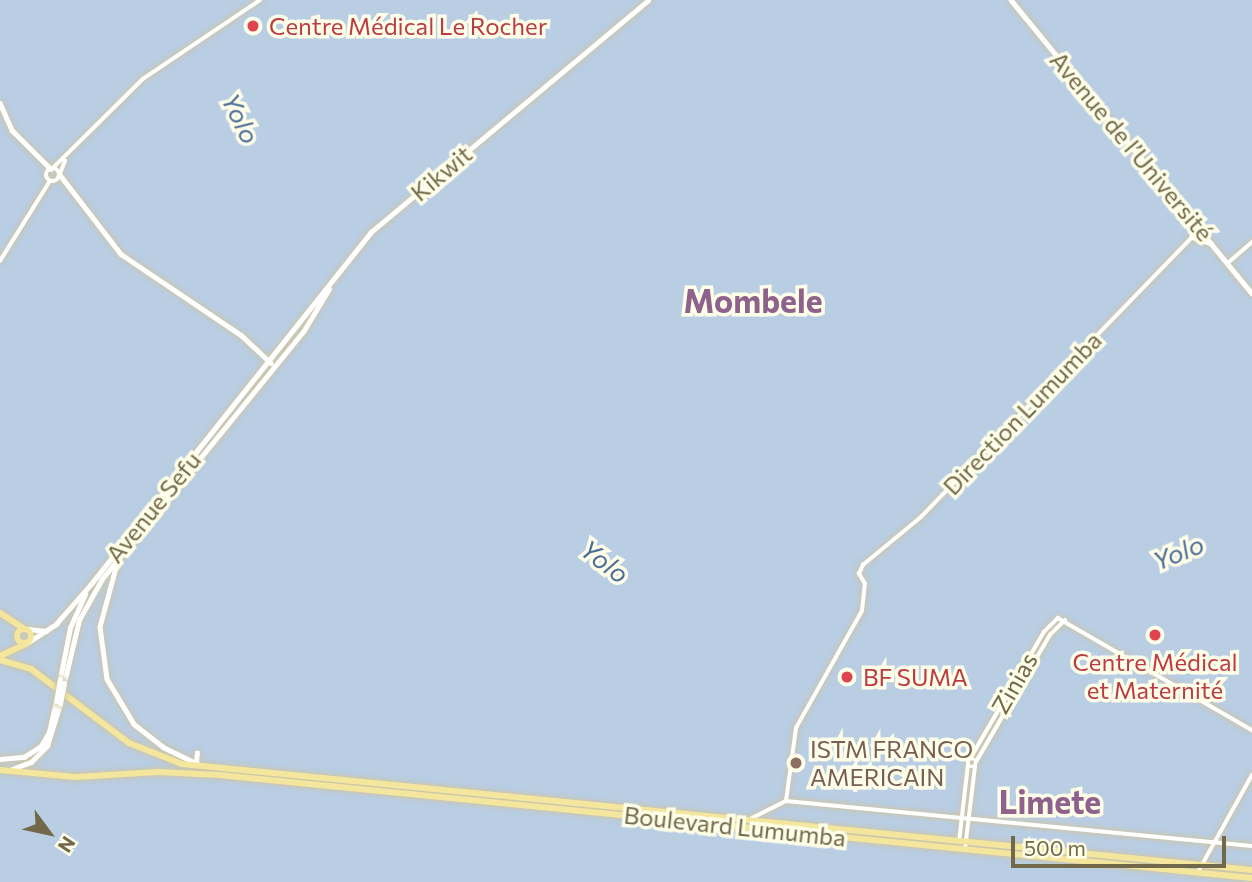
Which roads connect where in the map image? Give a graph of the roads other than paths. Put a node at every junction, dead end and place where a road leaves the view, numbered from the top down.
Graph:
1 (260, 0) edge
2 (648, 0) edge
3 (1011, 0) edge
4 (0, 103) edge
5 (65, 159) junction
6 (42, 164) junction
7 (52, 169) junction
8 (60, 175) junction
9 (46, 176) junction
10 (52, 182) junction
11 (65, 187) junction
12 (1194, 221) junction
13 (1200, 229) junction
14 (1192, 237) junction
15 (1252, 242) edge
16 (1212, 243) junction
17 (0, 261) edge
18 (1228, 263) junction
19 (334, 279) joint
20 (1252, 293) edge
21 (272, 364) junction
22 (129, 541) junction
23 (121, 555) junction
24 (91, 584) junction
25 (0, 613) edge
26 (1065, 620) junction
27 (26, 629) junction
28 (47, 631) junction
29 (1044, 632) junction
30 (1050, 635) junction
31 (27, 643) junction
32 (10, 652) junction
33 (0, 658) edge
34 (9, 661) junction
35 (62, 681) junction
36 (1010, 689) junction
37 (1017, 692) junction
38 (58, 703) junction
39 (1252, 730) edge
40 (197, 754) dead end
41 (0, 759) edge
42 (969, 762) junction
43 (197, 763) junction
44 (976, 764) junction
45 (205, 766) junction
46 (2, 769) edge
47 (219, 771) junction
48 (1252, 775) edge
49 (786, 801) junction
50 (961, 817) junction
51 (969, 818) junction
52 (747, 821) junction
53 (1211, 843) junction
54 (962, 845) junction
55 (1252, 846) edge
56 (1199, 869) junction
57 (1252, 870) edge
58 (1252, 878) edge

1 - 5 street
2 - 19 main road, Kikwit
3 - 12 main road, Avenue de l’Université
4 - 6 main road
5 - 7 street
5 - 8 street
6 - 7 main road
6 - 9 main road
7 - 8 main road
7 - 9 main road
8 - 10 main road
8 - 11 main road
9 - 10 main road
10 - 11 main road
10 - 17 street
11 - 21 main road
12 - 13 main road, Avenue de l’Université
12 - 14 main road
13 - 14 street, Direction Lumumba
13 - 16 main road, Avenue de l’Université
14 - 16 main road
14 - 49 street, Direction Lumumba
15 - 18 street
16 - 18 main road, Avenue de l’Université
18 - 20 main road, Avenue de l’Université
19 - 21 main road, Avenue Sefu
21 - 22 main road, Avenue Sefu
22 - 23 main road
22 - 24 main road, Avenue Sefu
23 - 35 main road
23 - 43 main road
24 - 28 main road, Avenue Sefu
24 - 35 main road
25 - 27 highway
26 - 29 street, Zinias
26 - 30 street
26 - 39 street
27 - 28 main road
27 - 31 highway
27 - 31 highway
28 - 31 main road, Avenue Sefu
29 - 30 street
29 - 36 street, Zinias
30 - 37 street
31 - 32 highway
32 - 33 highway
32 - 34 highway
33 - 34 highway
34 - 45 highway
35 - 38 main road, bridge
36 - 37 street
36 - 42 street, Zinias
37 - 44 street
38 - 41 main road
38 - 46 main road
40 - 43 main road
42 - 44 street
42 - 44 street
42 - 50 street
43 - 45 main road
44 - 51 street
45 - 47 highway
46 - 47 highway
47 - 52 highway, Boulevard Lumumba
47 - 54 highway, Boulevard Lumumba
48 - 53 street
49 - 50 street
49 - 52 street
50 - 51 street
50 - 54 street
51 - 53 street
51 - 54 street
52 - 54 highway, Boulevard Lumumba
53 - 55 street
53 - 56 street
54 - 56 highway, Boulevard Lumumba
56 - 57 highway, Boulevard Lumumba
56 - 58 highway, Boulevard Lumumba

